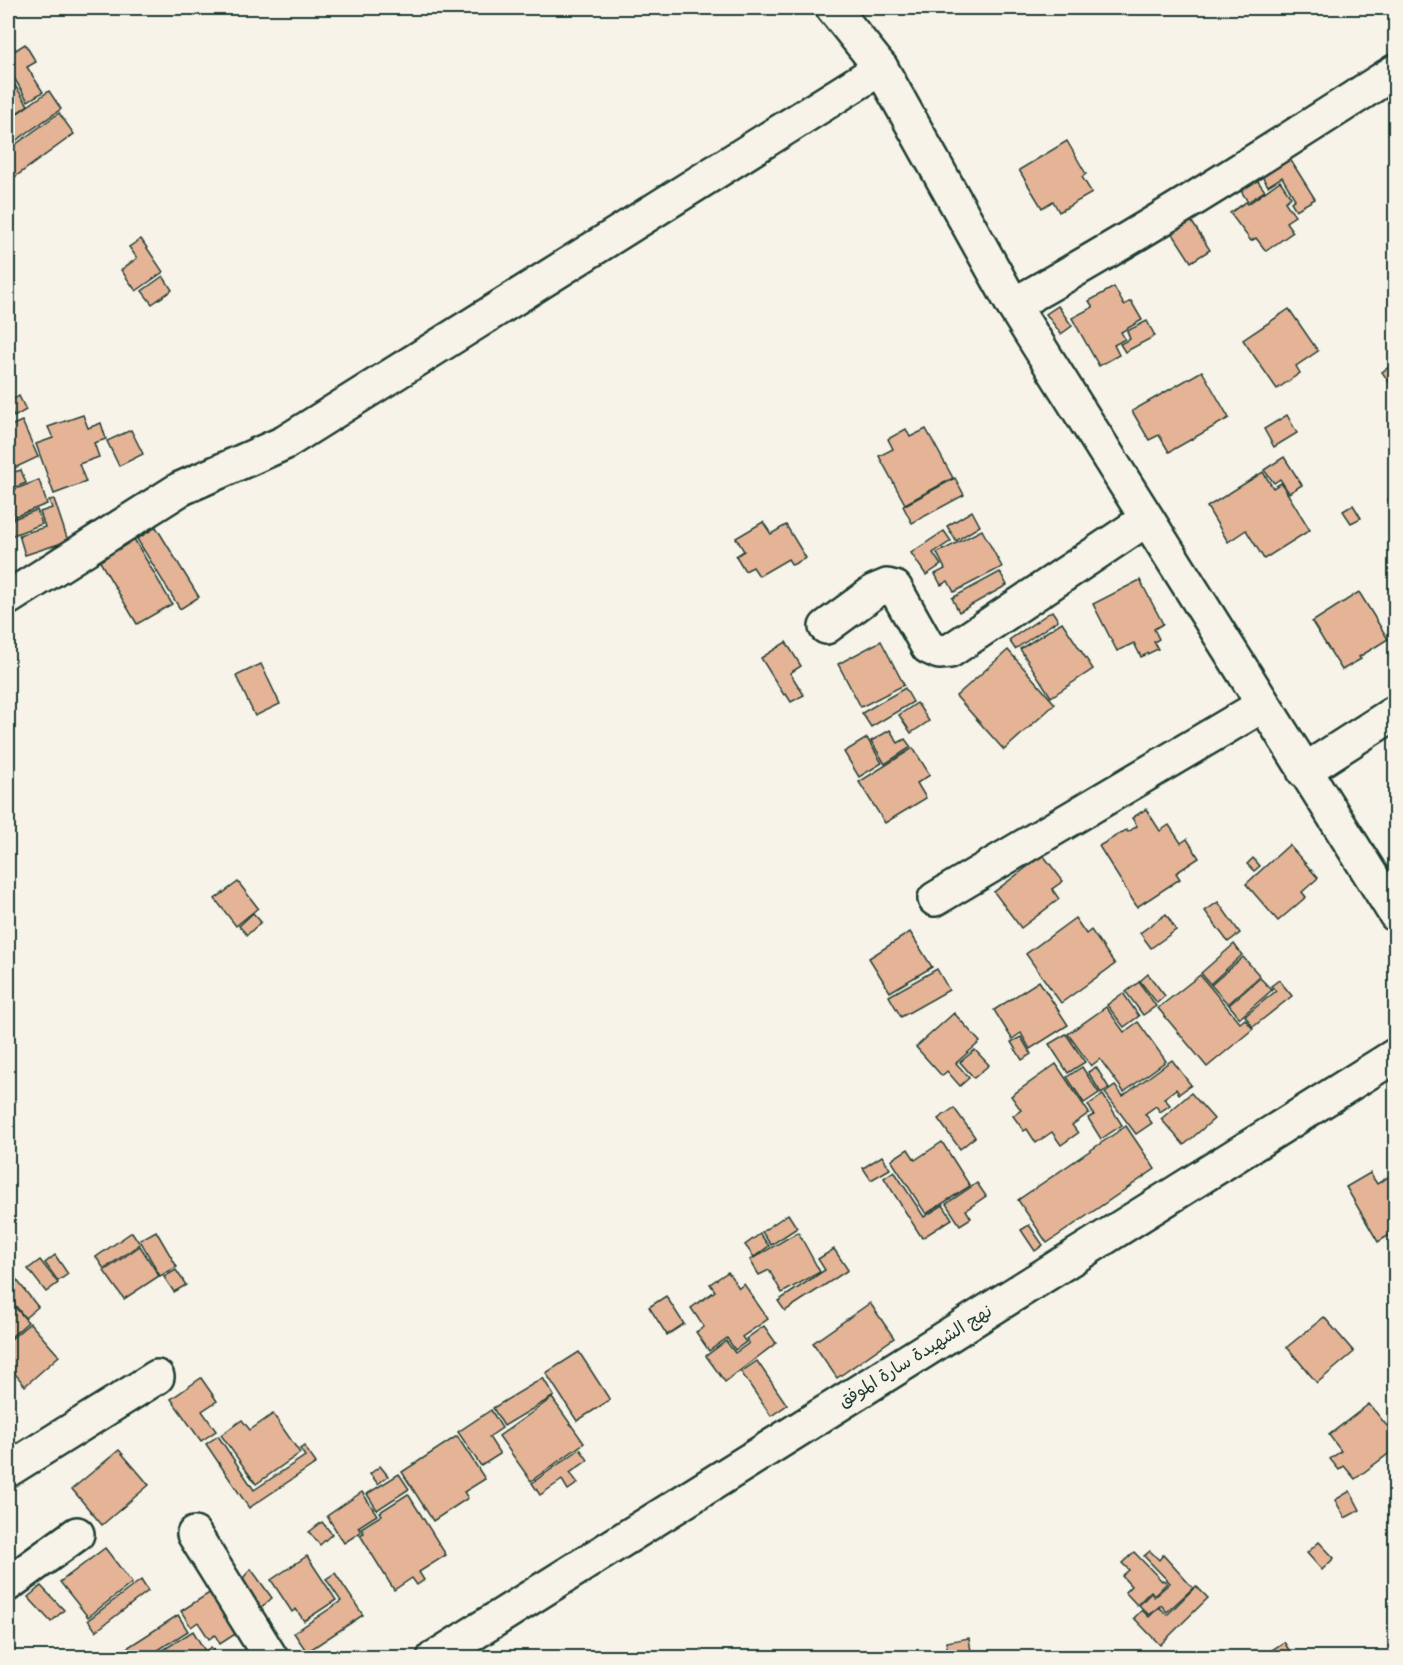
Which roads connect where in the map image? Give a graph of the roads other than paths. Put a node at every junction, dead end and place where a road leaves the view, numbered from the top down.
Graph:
1 (833, 8) edge
2 (881, 68) junction
3 (1395, 71) edge
4 (1013, 305) junction
5 (1147, 519) junction
6 (8, 598) edge
7 (826, 627) dead end
8 (1263, 705) junction
9 (1395, 712) edge
10 (1304, 771) junction
11 (935, 899) dead end
12 (1395, 915) edge
13 (1395, 1055) edge
14 (157, 1377) dead end
15 (8, 1470) edge
16 (77, 1534) dead end
17 (194, 1534) dead end
18 (8, 1584) edge
19 (271, 1658) edge
20 (434, 1658) edge

1 - 2 street
2 - 4 street
2 - 6 street
3 - 4 street
4 - 5 street
5 - 7 street
5 - 8 street
8 - 10 street
8 - 11 street
9 - 10 street
10 - 12 street
13 - 20 street, نهج الشهيدة سارة الموفق
14 - 15 street
16 - 18 street
17 - 19 street

